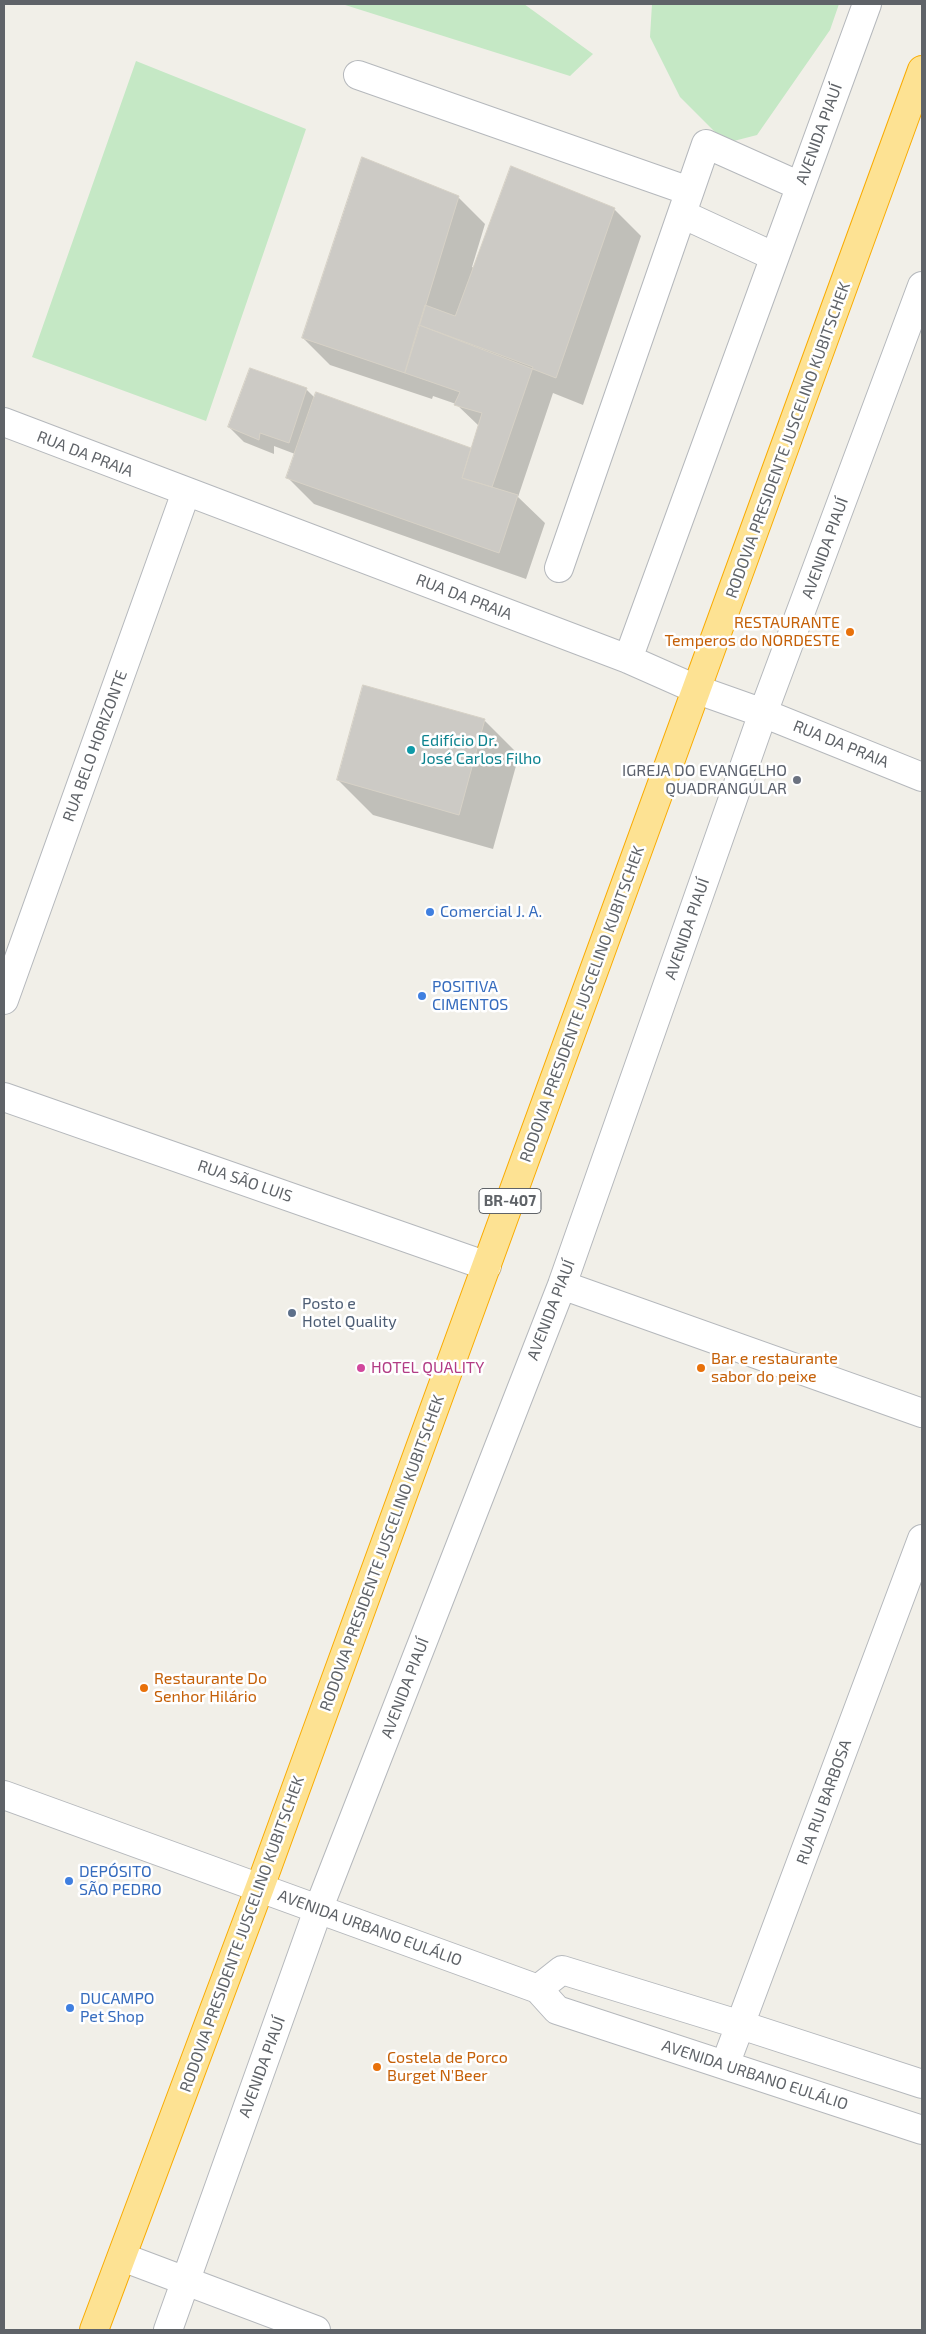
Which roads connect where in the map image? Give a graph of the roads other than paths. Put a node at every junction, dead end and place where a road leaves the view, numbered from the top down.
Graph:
1 (867, 4) edge
2 (922, 70) edge
3 (358, 75) dead end
4 (800, 186) junction
5 (686, 202) junction
6 (773, 256) junction
7 (922, 286) edge
8 (4, 422) edge
9 (186, 492) junction
10 (559, 568) dead end
11 (628, 659) junction
12 (698, 690) junction
13 (763, 713) junction
14 (922, 777) edge
15 (4, 1000) edge
16 (4, 1097) edge
17 (487, 1266) junction
18 (562, 1285) junction
19 (922, 1413) edge
20 (922, 1539) edge
21 (4, 1795) edge
22 (260, 1887) junction
23 (318, 1910) junction
24 (538, 1989) junction
25 (741, 2025) junction
26 (725, 2065) junction
27 (922, 2084) edge
28 (922, 2130) edge
29 (122, 2257) junction
30 (186, 2282) junction
31 (94, 2330) edge
32 (168, 2330) edge
33 (316, 2330) edge

1 - 4 street, AVENIDA PIAUÍ
2 - 12 highway, RODOVIA PRESIDENTE JUSCELINO KUBITSCHEK / BR-407
3 - 5 street
4 - 5 street
4 - 6 street, AVENIDA PIAUÍ
5 - 6 street
5 - 10 street
6 - 11 street, AVENIDA PIAUÍ
7 - 13 street, AVENIDA PIAUÍ
8 - 9 street, RUA DA PRAIA
9 - 11 street, RUA DA PRAIA
9 - 15 street, RUA BELO HORIZONTE
11 - 12 street, RUA DA PRAIA
12 - 13 street, RUA DA PRAIA
12 - 17 highway, RODOVIA PRESIDENTE JUSCELINO KUBITSCHEK / BR-407
13 - 14 street, RUA DA PRAIA
13 - 18 street, AVENIDA PIAUÍ
16 - 17 street, RUA SÃO LUIS
17 - 22 highway, RODOVIA PRESIDENTE JUSCELINO KUBITSCHEK / BR-407
18 - 19 street
18 - 23 street, AVENIDA PIAUÍ
20 - 25 street, RUA RUI BARBOSA
21 - 22 street, AVENIDA URBANO EULÁLIO
22 - 23 street, AVENIDA URBANO EULÁLIO
22 - 29 highway, RODOVIA PRESIDENTE JUSCELINO KUBITSCHEK / BR-407
23 - 24 street, AVENIDA URBANO EULÁLIO
23 - 30 street, AVENIDA PIAUÍ
24 - 25 street
24 - 26 street, AVENIDA URBANO EULÁLIO
25 - 26 street, RUA RUI BARBOSA
25 - 27 street
26 - 28 street, AVENIDA URBANO EULÁLIO
29 - 30 street
29 - 31 highway, RODOVIA PRESIDENTE JUSCELINO KUBITSCHEK / BR-407
30 - 32 street, AVENIDA PIAUÍ
30 - 33 street

